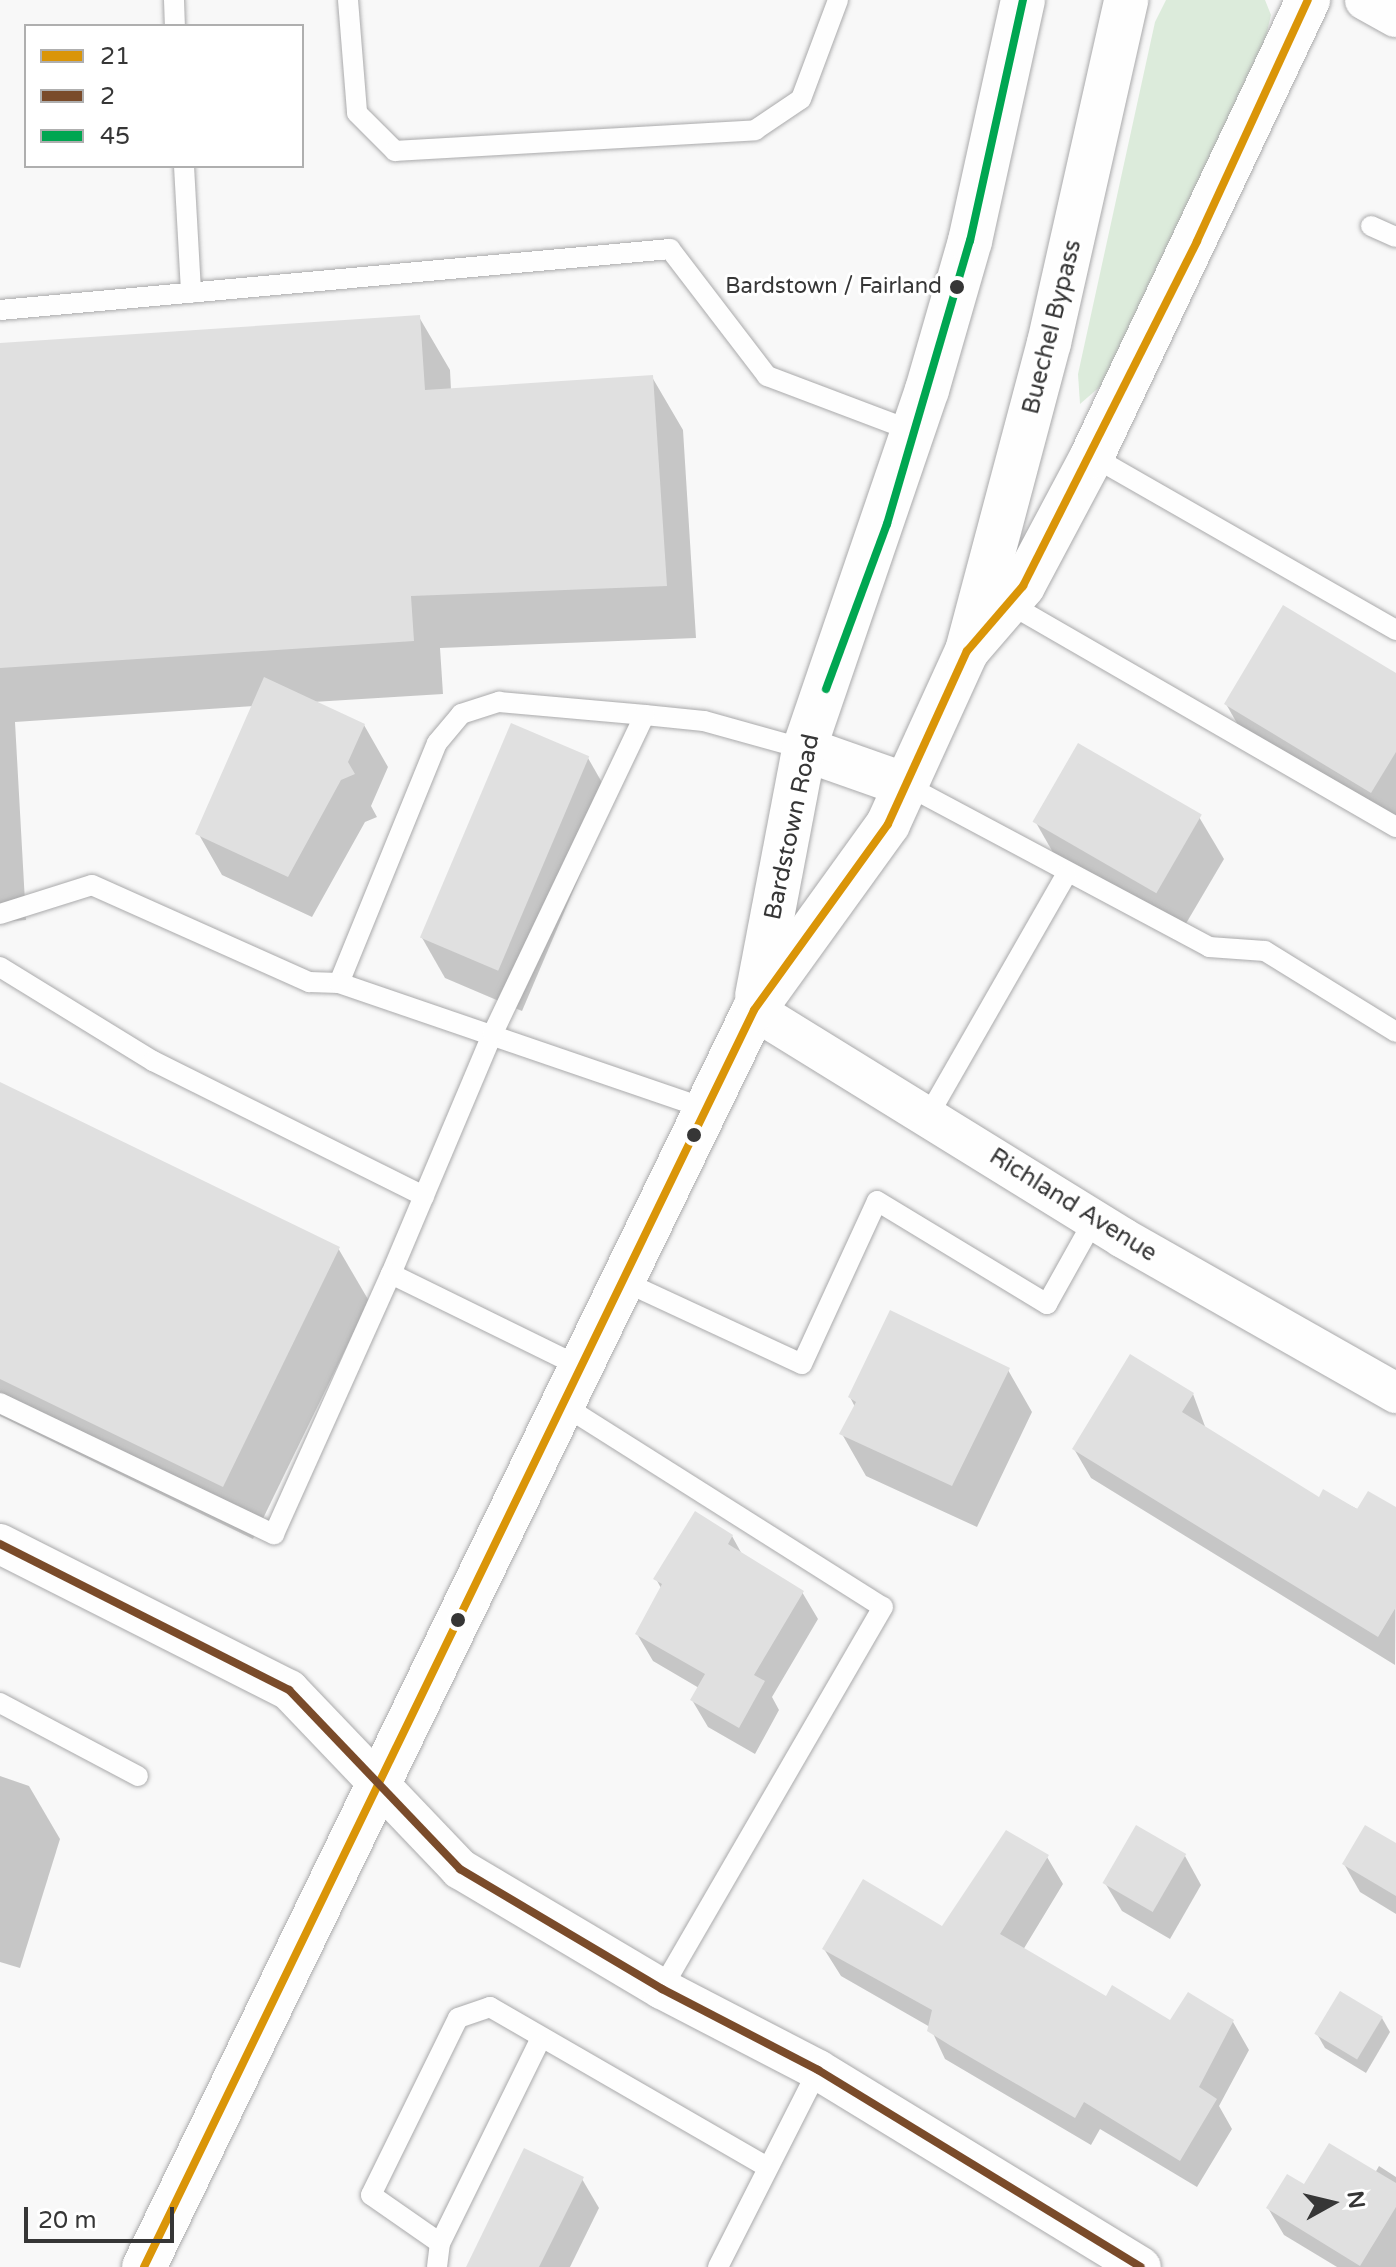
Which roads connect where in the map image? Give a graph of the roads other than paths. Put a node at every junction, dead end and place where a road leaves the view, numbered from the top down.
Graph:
1 (174, 0) edge
2 (348, 0) edge
3 (838, 0) edge
4 (1023, 0) edge
5 (1126, 0) edge
6 (1308, 0) edge
7 (1365, 0) edge
8 (1396, 17) edge
9 (175, 24) edge
10 (184, 168) edge
11 (1371, 226) dead end
12 (1396, 237) edge
13 (191, 293) junction
14 (0, 310) edge
15 (915, 432) junction
16 (1092, 456) junction
17 (1008, 603) junction
18 (1396, 630) edge
19 (967, 651) junction
20 (645, 715) junction
21 (804, 749) junction
22 (906, 785) junction
23 (1396, 827) edge
24 (1066, 875) junction
25 (0, 914) edge
26 (0, 967) edge
27 (339, 983) junction
28 (754, 1010) junction
29 (1396, 1032) edge
30 (493, 1033) junction
31 (706, 1109) junction
32 (928, 1116) junction
33 (424, 1196) junction
34 (1094, 1220) junction
35 (391, 1274) junction
36 (623, 1281) junction
37 (572, 1386) junction
38 (1396, 1393) edge
39 (0, 1403) edge
40 (0, 1544) edge
41 (0, 1703) edge
42 (138, 1776) dead end
43 (375, 1784) junction
44 (662, 1989) junction
45 (541, 2038) junction
46 (818, 2070) junction
47 (767, 2167) junction
48 (440, 2243) junction
49 (144, 2267) edge
50 (437, 2267) edge
51 (718, 2267) edge
52 (1141, 2267) edge

1 - 9 lane
2 - 3 lane
4 - 15 main road, Bardstown Road
5 - 19 main road, Buechel Bypass
6 - 16 main road, Bardstown Road
7 - 8 street
10 - 13 lane
11 - 12 lane
13 - 14 lane
13 - 15 lane
15 - 21 main road, Bardstown Road
16 - 17 main road, Bardstown Road
16 - 18 lane
17 - 19 main road, Bardstown Road
17 - 23 lane
19 - 22 main road, Bardstown Road
20 - 21 lane
20 - 27 lane
20 - 30 lane
21 - 22 main road
21 - 28 main road, Bardstown Road
22 - 24 lane
22 - 28 main road, Bardstown Road
24 - 29 lane
24 - 32 lane
25 - 27 lane
26 - 33 lane
27 - 30 lane
28 - 31 main road, Bardstown Road
28 - 32 street, Richland Avenue
30 - 31 lane
30 - 33 lane
31 - 36 main road, Bardstown Road
32 - 34 street, Richland Avenue
33 - 35 lane
34 - 36 lane
34 - 38 street, Richland Avenue
35 - 37 lane
35 - 39 lane
36 - 37 main road, Bardstown Road
37 - 43 main road, Bardstown Road
37 - 44 lane
40 - 43 street
41 - 42 lane
43 - 44 street
43 - 49 main road, Bardstown Road
44 - 46 street
45 - 47 lane
45 - 48 lane
45 - 48 lane
46 - 47 lane
46 - 52 street
47 - 51 lane
48 - 50 lane

